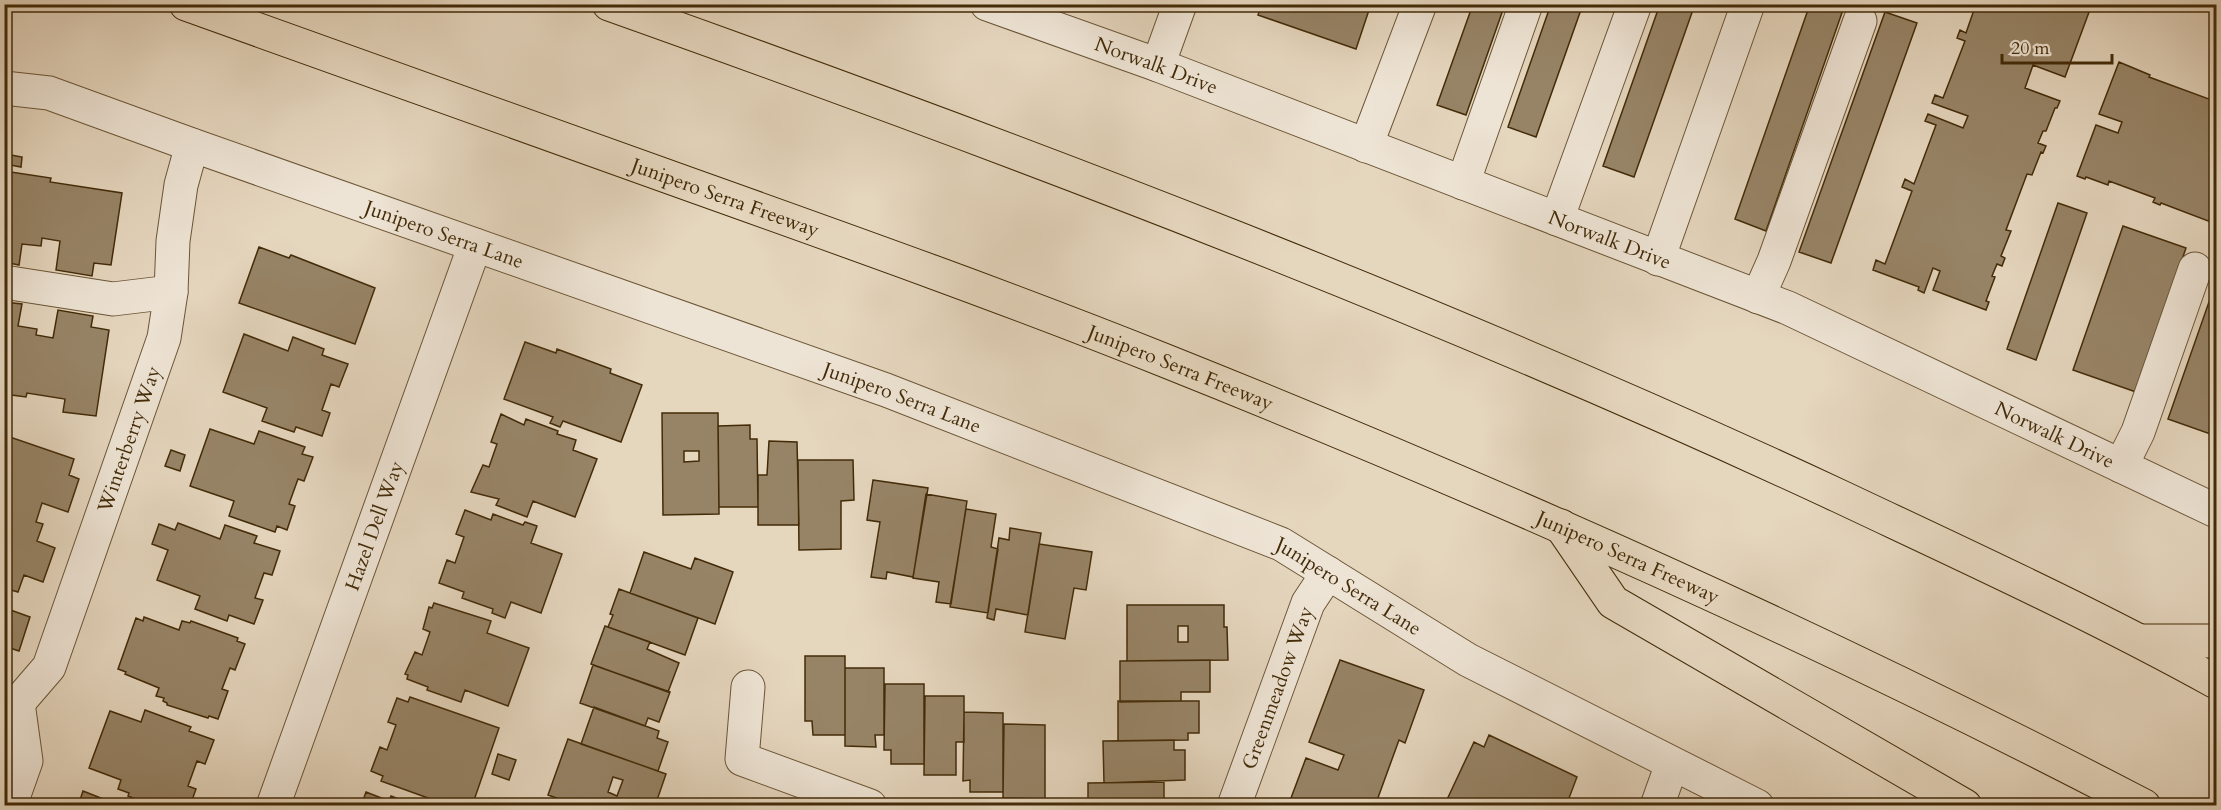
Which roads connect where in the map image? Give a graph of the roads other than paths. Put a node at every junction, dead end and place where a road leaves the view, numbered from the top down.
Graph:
1 (186, 4) edge
2 (609, 4) edge
3 (987, 4) edge
4 (1180, 4) edge
5 (1420, 4) edge
6 (1526, 4) edge
7 (1635, 4) edge
8 (1748, 4) edge
9 (1860, 21) dead end
10 (1158, 65) junction
11 (4, 88) edge
12 (192, 145) junction
13 (1366, 146) junction
14 (1463, 183) junction
15 (1557, 219) junction
16 (476, 245) junction
17 (1658, 259) junction
18 (2195, 269) dead end
19 (4, 282) edge
20 (171, 292) junction
21 (1758, 297) junction
22 (2121, 466) junction
23 (2217, 511) edge
24 (1561, 526) junction
25 (1328, 573) junction
26 (2141, 640) junction
27 (2217, 641) edge
28 (2217, 682) edge
29 (748, 687) dead end
30 (11, 703) edge
31 (1672, 764) junction
32 (10, 806) edge
33 (273, 806) edge
34 (870, 806) edge
35 (1234, 806) edge
36 (1657, 806) edge
37 (1757, 806) edge
38 (1965, 806) edge
39 (2144, 806) edge

1 - 24 highway, Junipero Serra Freeway
2 - 26 highway
3 - 10 street, Norwalk Drive
4 - 10 street
5 - 13 street
6 - 14 street
7 - 15 street
8 - 17 street
9 - 21 street
10 - 13 street, Norwalk Drive
11 - 12 street, Junipero Serra Lane
12 - 16 street, Junipero Serra Lane
12 - 20 street, Winterberry Way
13 - 14 street, Norwalk Drive
14 - 15 street, Norwalk Drive
15 - 17 street, Norwalk Drive
16 - 25 street, Junipero Serra Lane
16 - 33 street, Hazel Dell Way
17 - 21 street, Norwalk Drive
18 - 22 street
19 - 20 street
20 - 30 street, Winterberry Way
21 - 22 street, Norwalk Drive
22 - 23 street, Norwalk Drive
24 - 38 highway
24 - 39 highway, Junipero Serra Freeway
25 - 31 street, Junipero Serra Lane
25 - 35 street, Greenmeadow Way
26 - 27 highway
26 - 28 highway
29 - 34 street
30 - 32 street
31 - 36 street
31 - 37 street, Junipero Serra Lane

